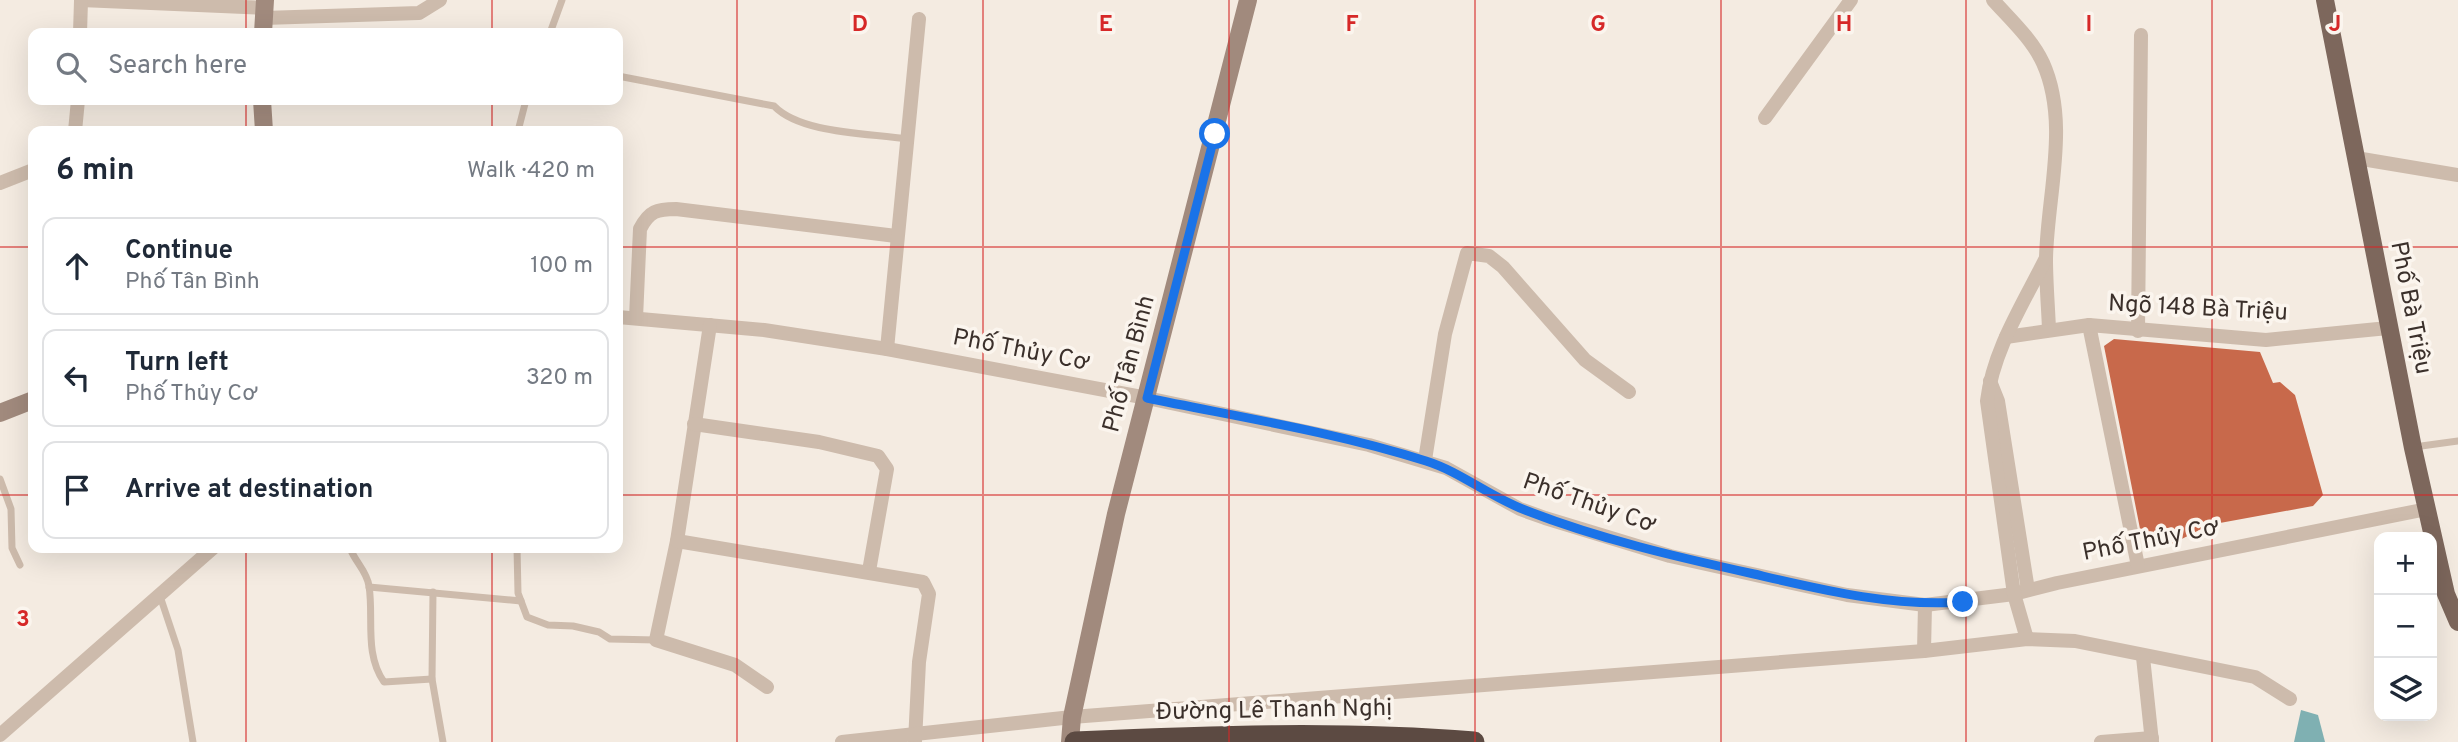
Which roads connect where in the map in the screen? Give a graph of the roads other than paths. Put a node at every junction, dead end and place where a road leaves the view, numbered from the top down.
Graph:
1 (81, 0) edge
2 (440, 0) edge
3 (562, 0) edge
4 (1248, 0) edge
5 (1851, 0) edge
6 (1993, 0) edge
7 (2325, 0) edge
8 (264, 15) edge
9 (919, 19) dead end
10 (80, 28) edge
11 (552, 28) edge
12 (2141, 35) dead end
13 (623, 77) edge
14 (78, 105) edge
15 (262, 105) edge
16 (525, 105) edge
17 (1765, 118) dead end
18 (75, 126) edge
19 (264, 126) edge
20 (519, 126) edge
21 (907, 139) junction
22 (2356, 158) junction
23 (28, 172) edge
24 (2458, 175) edge
25 (0, 183) edge
26 (896, 236) junction
27 (2046, 258) junction
28 (623, 317) edge
29 (636, 318) junction
30 (710, 325) junction
31 (2089, 325) junction
32 (2049, 328) junction
33 (2388, 328) junction
34 (2137, 331) junction
35 (2006, 337) junction
36 (887, 349) junction
37 (1629, 392) dead end
38 (1147, 398) junction
39 (28, 402) edge
40 (0, 413) edge
41 (694, 424) junction
42 (2458, 441) edge
43 (2413, 447) junction
44 (1424, 460) junction
45 (0, 479) edge
46 (2427, 509) junction
47 (677, 541) junction
48 (207, 553) edge
49 (353, 553) edge
50 (517, 553) edge
51 (20, 565) dead end
52 (2138, 566) junction
53 (869, 571) junction
54 (369, 587) junction
55 (433, 592) junction
56 (2021, 592) junction
57 (159, 593) junction
58 (521, 601) junction
59 (1925, 605) junction
60 (2458, 622) edge
61 (2027, 639) junction
62 (656, 640) junction
63 (1924, 650) junction
64 (2143, 657) junction
65 (432, 679) junction
66 (766, 687) dead end
67 (2290, 699) dead end
68 (1072, 717) junction
69 (0, 734) edge
70 (916, 738) edge
71 (2152, 740) edge
72 (193, 742) edge
73 (443, 742) edge
74 (842, 742) edge
75 (1072, 742) edge
76 (1474, 742) edge
77 (2101, 742) edge

1 - 8 street
1 - 10 street
2 - 8 street
3 - 11 lane
4 - 38 street, Phố Tân Bình
5 - 17 street
6 - 27 street
7 - 22 main road, Phố Bà Triệu
9 - 21 street
12 - 34 street
13 - 21 lane
14 - 18 street
15 - 19 street
16 - 20 lane
21 - 26 street
22 - 24 street
22 - 33 main road, Phố Bà Triệu
23 - 25 street
26 - 29 street
26 - 36 street
27 - 32 street
27 - 35 street
28 - 29 street, Phố Thủy Cơ
29 - 30 street, Phố Thủy Cơ
30 - 36 street, Phố Thủy Cơ
30 - 41 street
31 - 32 street, Ngõ 148 Bà Triệu
31 - 34 street, Ngõ 148 Bà Triệu
31 - 52 street
32 - 35 street, Ngõ 148 Bà Triệu
33 - 34 street, Ngõ 148 Bà Triệu
33 - 43 main road, Phố Bà Triệu
35 - 56 street
36 - 38 street, Phố Thủy Cơ
37 - 44 street
38 - 44 street, Phố Thủy Cơ
38 - 68 street, Phố Tân Bình
39 - 40 street
41 - 47 street
41 - 53 street
42 - 43 lane
43 - 46 main road, Phố Bà Triệu
44 - 59 street, Phố Thủy Cơ
45 - 51 lane
46 - 52 street, Phố Thủy Cơ
46 - 60 main road, Phố Bà Triệu
47 - 53 street
47 - 62 street
48 - 57 street
49 - 54 lane
50 - 58 lane
52 - 56 street, Phố Thủy Cơ
53 - 70 street
54 - 55 lane
54 - 65 lane
55 - 58 lane
55 - 65 lane
56 - 59 street, Phố Thủy Cơ
56 - 61 street
57 - 69 street
57 - 72 lane
58 - 62 lane
59 - 63 street
61 - 63 street
61 - 64 street
62 - 66 street
63 - 68 street
64 - 67 street
64 - 71 street
65 - 73 lane
68 - 70 street
68 - 75 street, Phố Tân Bình
70 - 74 street
71 - 77 street
75 - 76 highway, Đường Lê Thanh Nghị

